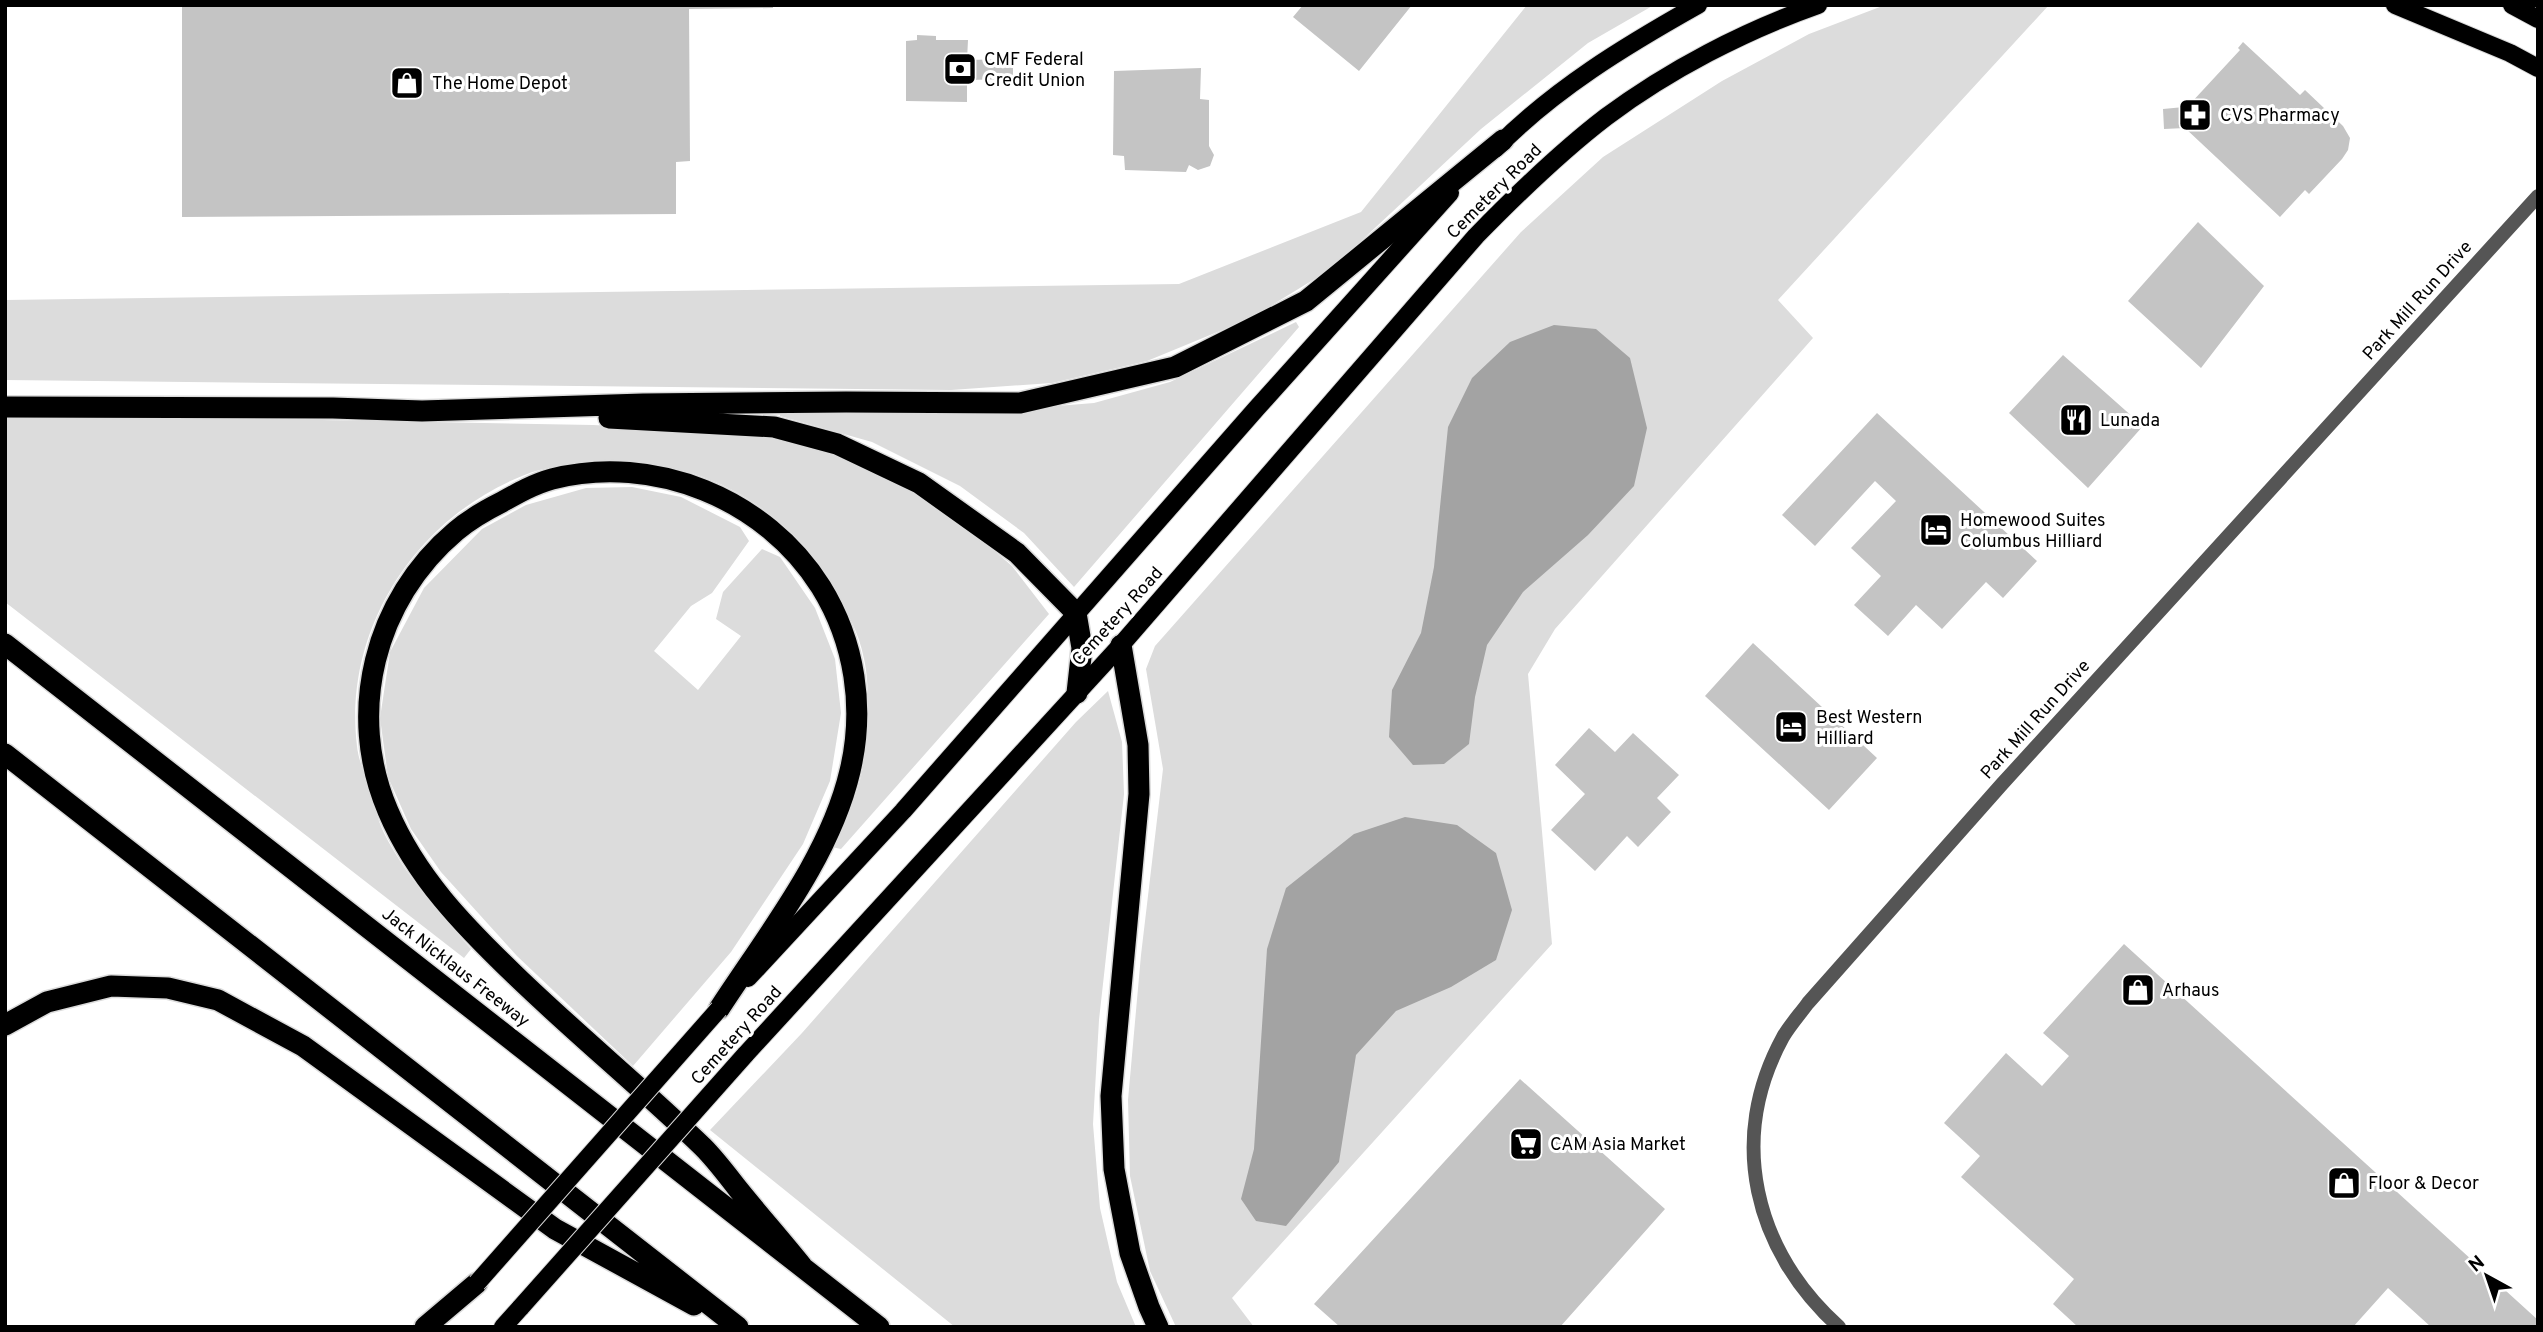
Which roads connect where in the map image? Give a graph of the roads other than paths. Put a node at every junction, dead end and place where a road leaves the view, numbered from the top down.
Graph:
1 (1698, 5) edge
2 (1818, 5) edge
3 (2395, 5) edge
4 (2512, 5) edge
5 (2538, 19) edge
6 (2538, 68) edge
7 (1503, 140) junction
8 (2538, 196) edge
9 (5, 407) edge
10 (422, 411) junction
11 (1076, 614) junction
12 (5, 644) edge
13 (1121, 645) junction
14 (1077, 693) junction
15 (5, 754) edge
16 (719, 1009) junction
17 (5, 1024) edge
18 (802, 1266) junction
19 (477, 1283) junction
20 (425, 1327) edge
21 (439, 1327) edge
22 (503, 1327) edge
23 (736, 1327) edge
24 (879, 1327) edge
25 (1158, 1327) edge
26 (1839, 1327) edge

1 - 7 main road, Cemetery Road
2 - 13 main road, Cemetery Road
3 - 6 main road
4 - 5 main road
7 - 10 highway
7 - 11 main road, Cemetery Road
8 - 26 street, Park Mill Run Drive
9 - 10 highway
10 - 11 highway
11 - 14 highway
11 - 16 main road, Cemetery Road
12 - 18 highway, Jack Nicklaus Freeway
13 - 14 main road, Cemetery Road
13 - 25 highway
14 - 22 main road, Cemetery Road, bridge
15 - 23 highway
16 - 18 highway
16 - 19 main road, Cemetery Road, bridge
17 - 23 highway
18 - 24 highway, Jack Nicklaus Freeway
19 - 20 highway
19 - 21 main road, Cemetery Road

